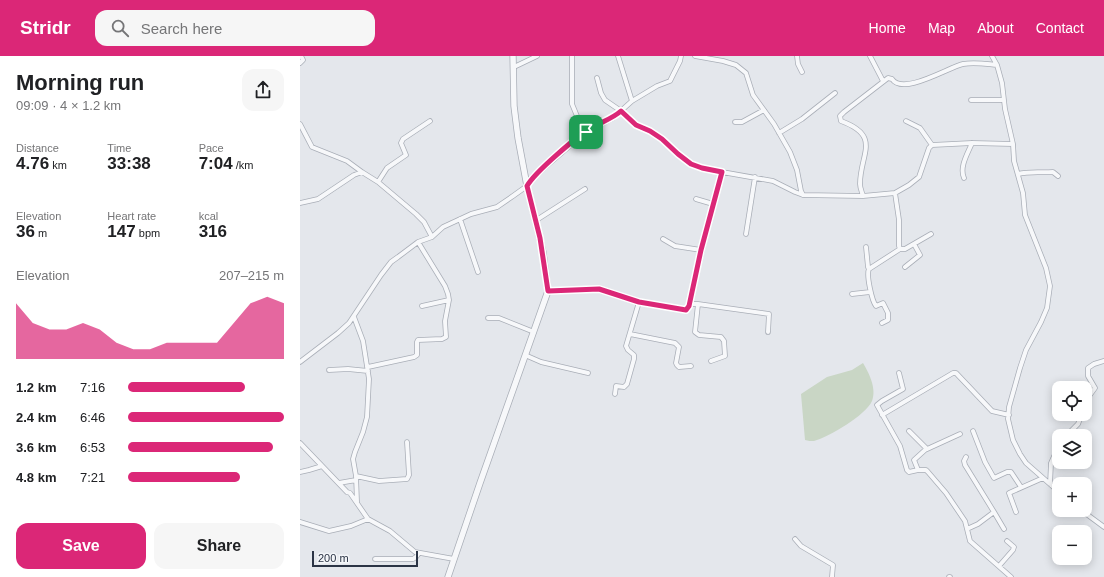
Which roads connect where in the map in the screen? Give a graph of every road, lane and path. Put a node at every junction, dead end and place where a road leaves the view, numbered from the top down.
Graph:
1 (301, 56) edge
2 (514, 56) edge
3 (537, 56) edge
4 (572, 56) edge
5 (618, 56) edge
6 (681, 56) edge
7 (695, 56) edge
8 (798, 56) edge
9 (870, 56) edge
10 (992, 56) edge
11 (300, 63) edge
12 (997, 66) junction
13 (514, 67) junction
14 (802, 72) dead end
15 (596, 78) dead end
16 (883, 81) junction
17 (835, 94) dead end
18 (971, 100) dead end
19 (1004, 100) junction
20 (632, 101) junction
21 (764, 110) junction
22 (621, 111) junction
23 (430, 121) dead end
24 (906, 121) dead end
25 (734, 122) dead end
26 (300, 124) edge
27 (584, 133) junction
28 (779, 133) junction
29 (972, 143) junction
30 (1013, 144) junction
31 (932, 145) junction
32 (362, 172) junction
33 (722, 172) junction
34 (1018, 174) junction
35 (1058, 176) dead end
36 (755, 177) junction
37 (964, 178) dead end
38 (378, 182) junction
39 (527, 186) junction
40 (586, 189) dead end
41 (895, 193) junction
42 (803, 195) junction
43 (863, 196) junction
44 (696, 199) dead end
45 (300, 203) edge
46 (713, 204) junction
47 (460, 219) junction
48 (535, 221) junction
49 (746, 234) dead end
50 (931, 234) dead end
51 (432, 237) junction
52 (663, 239) dead end
53 (418, 242) junction
54 (914, 244) junction
55 (866, 247) dead end
56 (900, 249) junction
57 (701, 250) junction
58 (905, 267) dead end
59 (868, 269) junction
60 (478, 272) dead end
61 (548, 291) junction
62 (870, 292) junction
63 (852, 294) dead end
64 (449, 300) junction
65 (639, 302) junction
66 (698, 304) junction
67 (689, 305) junction
68 (422, 306) dead end
69 (354, 317) junction
70 (488, 318) dead end
71 (882, 323) dead end
72 (534, 332) junction
73 (768, 332) dead end
74 (630, 334) junction
75 (525, 355) junction
76 (711, 360) dead end
77 (1104, 361) edge
78 (300, 362) edge
79 (691, 366) dead end
80 (368, 369) junction
81 (329, 370) dead end
82 (588, 373) dead end
83 (899, 373) dead end
84 (1091, 381) edge
85 (1092, 383) edge
86 (1092, 392) edge
87 (615, 394) dead end
88 (882, 415) junction
89 (1009, 415) junction
90 (1079, 421) edge
91 (1073, 429) edge
92 (909, 431) dead end
93 (972, 431) dead end
94 (960, 434) dead end
95 (407, 442) dead end
96 (300, 443) edge
97 (927, 449) junction
98 (966, 457) dead end
99 (1052, 461) edge
100 (322, 466) junction
101 (918, 470) junction
102 (300, 472) edge
103 (356, 478) junction
104 (1043, 478) junction
105 (339, 483) junction
106 (1050, 484) joint
107 (1021, 487) junction
108 (357, 502) junction
109 (994, 512) junction
110 (1016, 512) dead end
111 (1090, 517) edge
112 (368, 519) junction
113 (300, 522) edge
114 (1104, 526) edge
115 (967, 529) junction
116 (1004, 529) dead end
117 (795, 538) dead end
118 (1007, 541) dead end
119 (419, 553) junction
120 (375, 559) dead end
121 (454, 559) junction
122 (999, 566) junction
123 (448, 577) edge
124 (832, 577) edge
125 (1011, 577) edge

1 - 11 street
2 - 13 street
3 - 13 street
4 - 27 street
5 - 20 street
6 - 20 street
7 - 21 street
8 - 14 street
9 - 16 street
10 - 12 street
12 - 16 street
12 - 19 street
13 - 39 street
15 - 22 street
16 - 43 street
17 - 28 street
18 - 19 street
19 - 30 street
20 - 22 street
21 - 25 street
21 - 28 street
22 - 27 street
22 - 33 street
23 - 38 street
24 - 31 street
26 - 32 street
27 - 39 street
28 - 42 street
29 - 30 street
29 - 31 street
29 - 37 street
30 - 34 street
31 - 41 street
32 - 38 street
32 - 45 street
33 - 36 street
33 - 46 street
34 - 35 street
34 - 89 street
36 - 42 street
36 - 49 street
38 - 51 street
39 - 47 street
39 - 48 street
40 - 48 street
41 - 43 street
41 - 56 street
42 - 43 street
44 - 46 street
46 - 57 street
47 - 51 street
47 - 60 street
48 - 61 street
50 - 54 street
51 - 53 street
52 - 57 street
53 - 64 street
53 - 69 street
54 - 56 street
54 - 58 street
55 - 59 street
56 - 59 street
57 - 67 street
59 - 62 street
61 - 65 street
61 - 72 street
62 - 63 street
62 - 71 street
64 - 68 street
64 - 80 street
65 - 67 street
65 - 74 street
66 - 67 street
66 - 73 street
66 - 76 street
69 - 78 street
69 - 80 street
70 - 72 street
72 - 75 street
74 - 79 street
74 - 87 street
75 - 82 street
75 - 121 street
77 - 84 street
80 - 81 street
80 - 103 street
83 - 88 street
85 - 86 street
88 - 89 street
88 - 101 street
89 - 104 street
90 - 91 street
92 - 97 street
93 - 107 street
94 - 97 street
95 - 103 street
96 - 100 street
97 - 101 street
98 - 109 street
99 - 106 street
100 - 102 street
100 - 105 street
101 - 115 street
103 - 105 street
103 - 108 street
104 - 106 street
104 - 107 street
105 - 108 street
107 - 110 street
108 - 112 street
109 - 115 street
109 - 116 street
111 - 114 street
112 - 113 street
112 - 119 street
115 - 122 street
117 - 124 street
118 - 122 street
119 - 120 street
119 - 121 street
121 - 123 street
122 - 125 street

